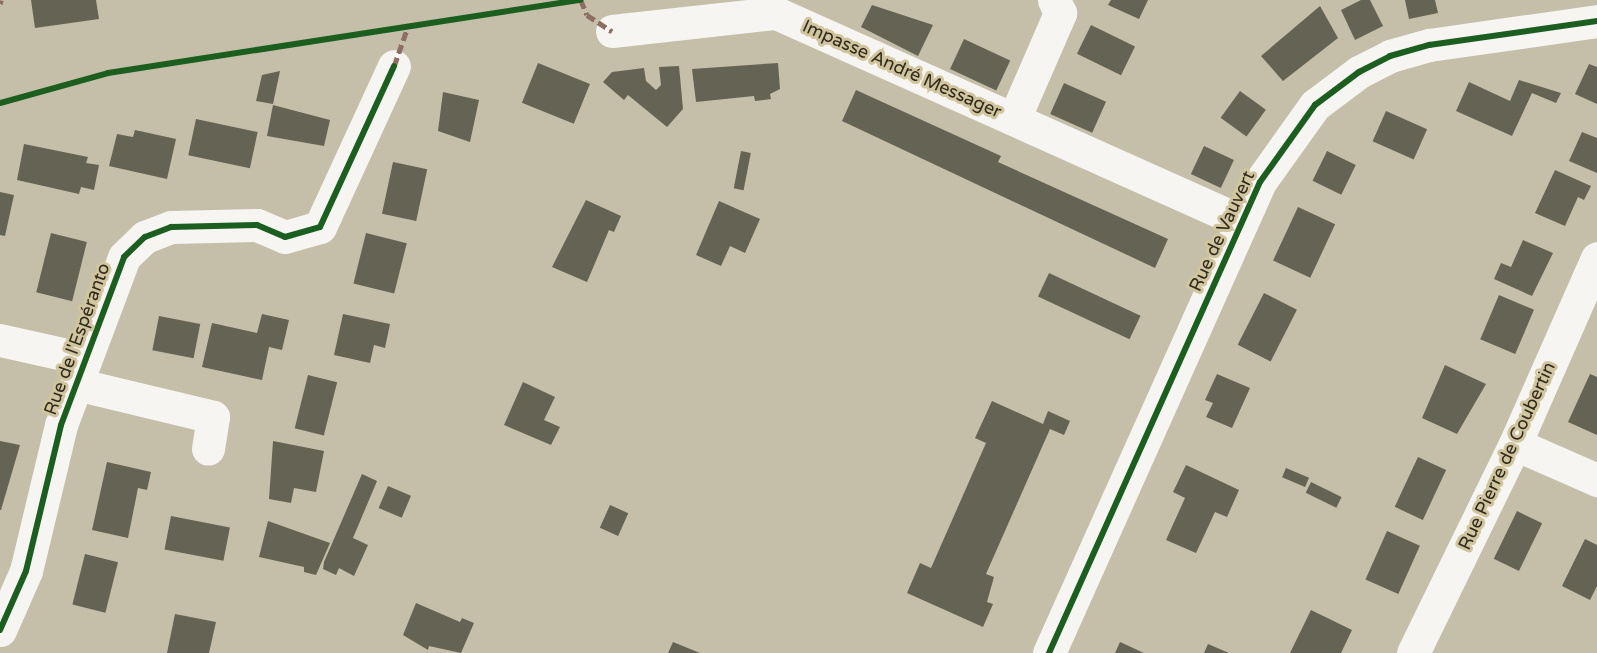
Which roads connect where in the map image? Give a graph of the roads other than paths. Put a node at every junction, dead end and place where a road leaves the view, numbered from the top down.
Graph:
1 (1054, 0) edge
2 (1597, 21) edge
3 (612, 31) dead end
4 (394, 66) dead end
5 (1014, 119) junction
6 (1241, 221) junction
7 (1597, 258) edge
8 (0, 340) edge
9 (81, 372) junction
10 (1515, 444) junction
11 (208, 449) dead end
12 (1597, 480) edge
13 (0, 630) edge
14 (1049, 653) edge
15 (1413, 653) edge

1 - 5 street, Impasse André Messager
2 - 6 street, Rue de Vauvert
3 - 5 street, Impasse André Messager
4 - 9 street, Rue de l'Espéranto
5 - 6 street, Impasse André Messager
6 - 14 street, Rue de Vauvert
7 - 10 street, Rue Pierre de Coubertin
8 - 9 street, Rue de l'Espéranto
9 - 11 street, Rue de l'Espéranto
9 - 13 street, Rue de l'Espéranto
10 - 12 street
10 - 15 street, Rue Pierre de Coubertin

